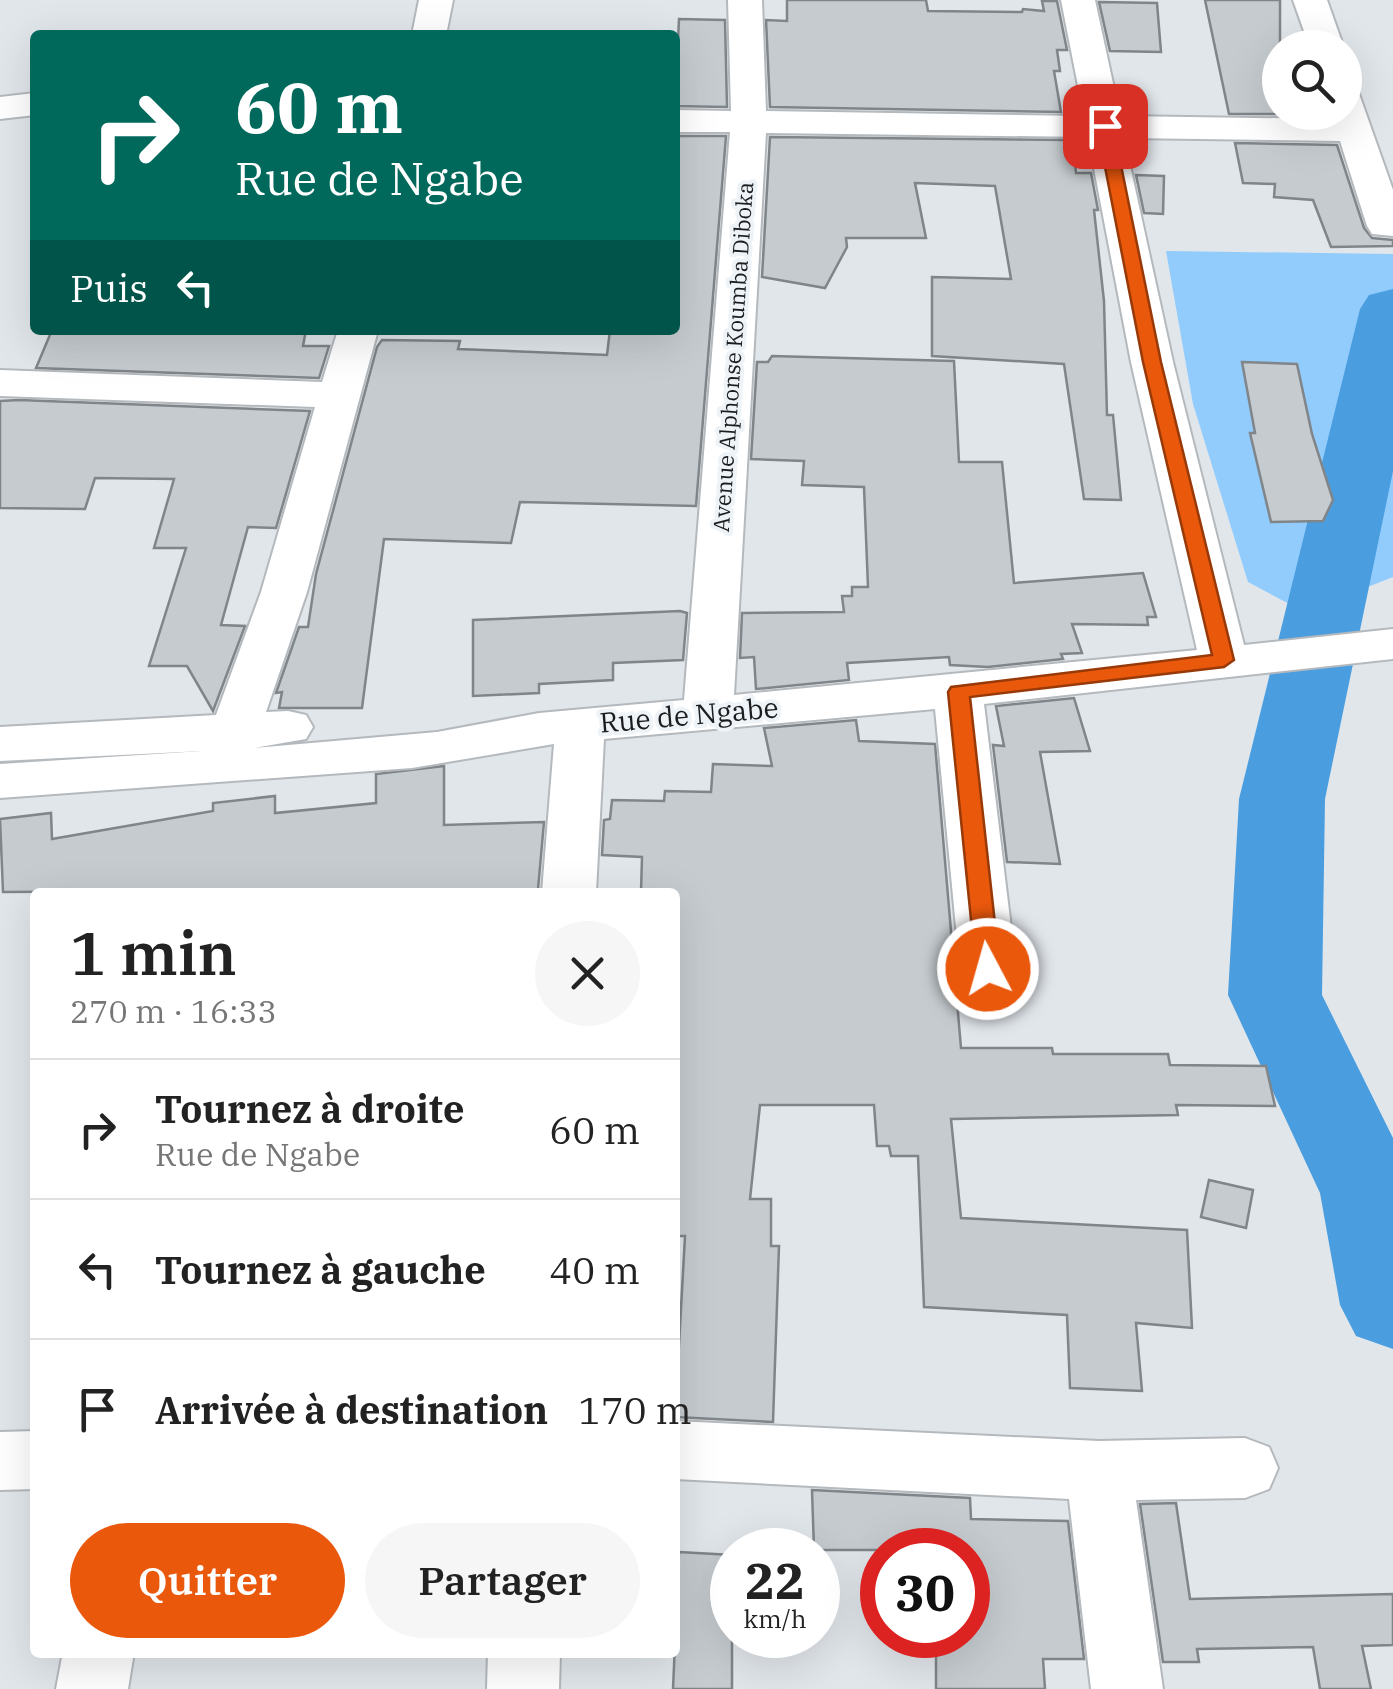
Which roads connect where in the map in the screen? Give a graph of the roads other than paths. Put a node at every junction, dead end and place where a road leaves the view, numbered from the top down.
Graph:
1 (436, 0) edge
2 (745, 0) edge
3 (1078, 0) edge
4 (1310, 0) edge
5 (430, 30) edge
6 (1321, 30) edge
7 (30, 105) edge
8 (0, 108) edge
9 (1262, 119) edge
10 (680, 121) edge
11 (749, 122) junction
12 (1105, 126) junction
13 (1355, 130) edge
14 (1386, 226) dead end
15 (357, 335) edge
16 (0, 383) edge
17 (341, 396) junction
18 (1386, 644) edge
19 (1245, 659) junction
20 (958, 692) junction
21 (708, 713) junction
22 (560, 728) junction
23 (0, 744) edge
24 (227, 749) junction
25 (0, 781) edge
26 (570, 888) edge
27 (988, 969) dead end
28 (680, 1450) edge
29 (30, 1460) edge
30 (0, 1461) edge
31 (1245, 1468) dead end
32 (1099, 1471) junction
33 (98, 1658) edge
34 (524, 1658) edge
35 (92, 1689) edge
36 (523, 1689) edge
37 (1128, 1689) edge

1 - 5 street
2 - 11 street, Avenue Alphonse Koumba Diboka
3 - 12 street
4 - 6 street
7 - 8 street
9 - 12 street
10 - 11 street
11 - 12 street
11 - 21 street, Avenue Alphonse Koumba Diboka
12 - 19 street
13 - 14 street
15 - 17 street
16 - 17 street
17 - 24 street
18 - 19 street, Rue de Ngabe
19 - 20 street, Rue de Ngabe
20 - 21 street, Rue de Ngabe
20 - 27 street
21 - 22 street, Rue de Ngabe
22 - 24 street, Rue de Ngabe
22 - 26 street
23 - 24 street
24 - 25 street, Rue de Ngabe
28 - 32 street
29 - 30 street
31 - 32 street
32 - 37 street
33 - 35 street
34 - 36 street

